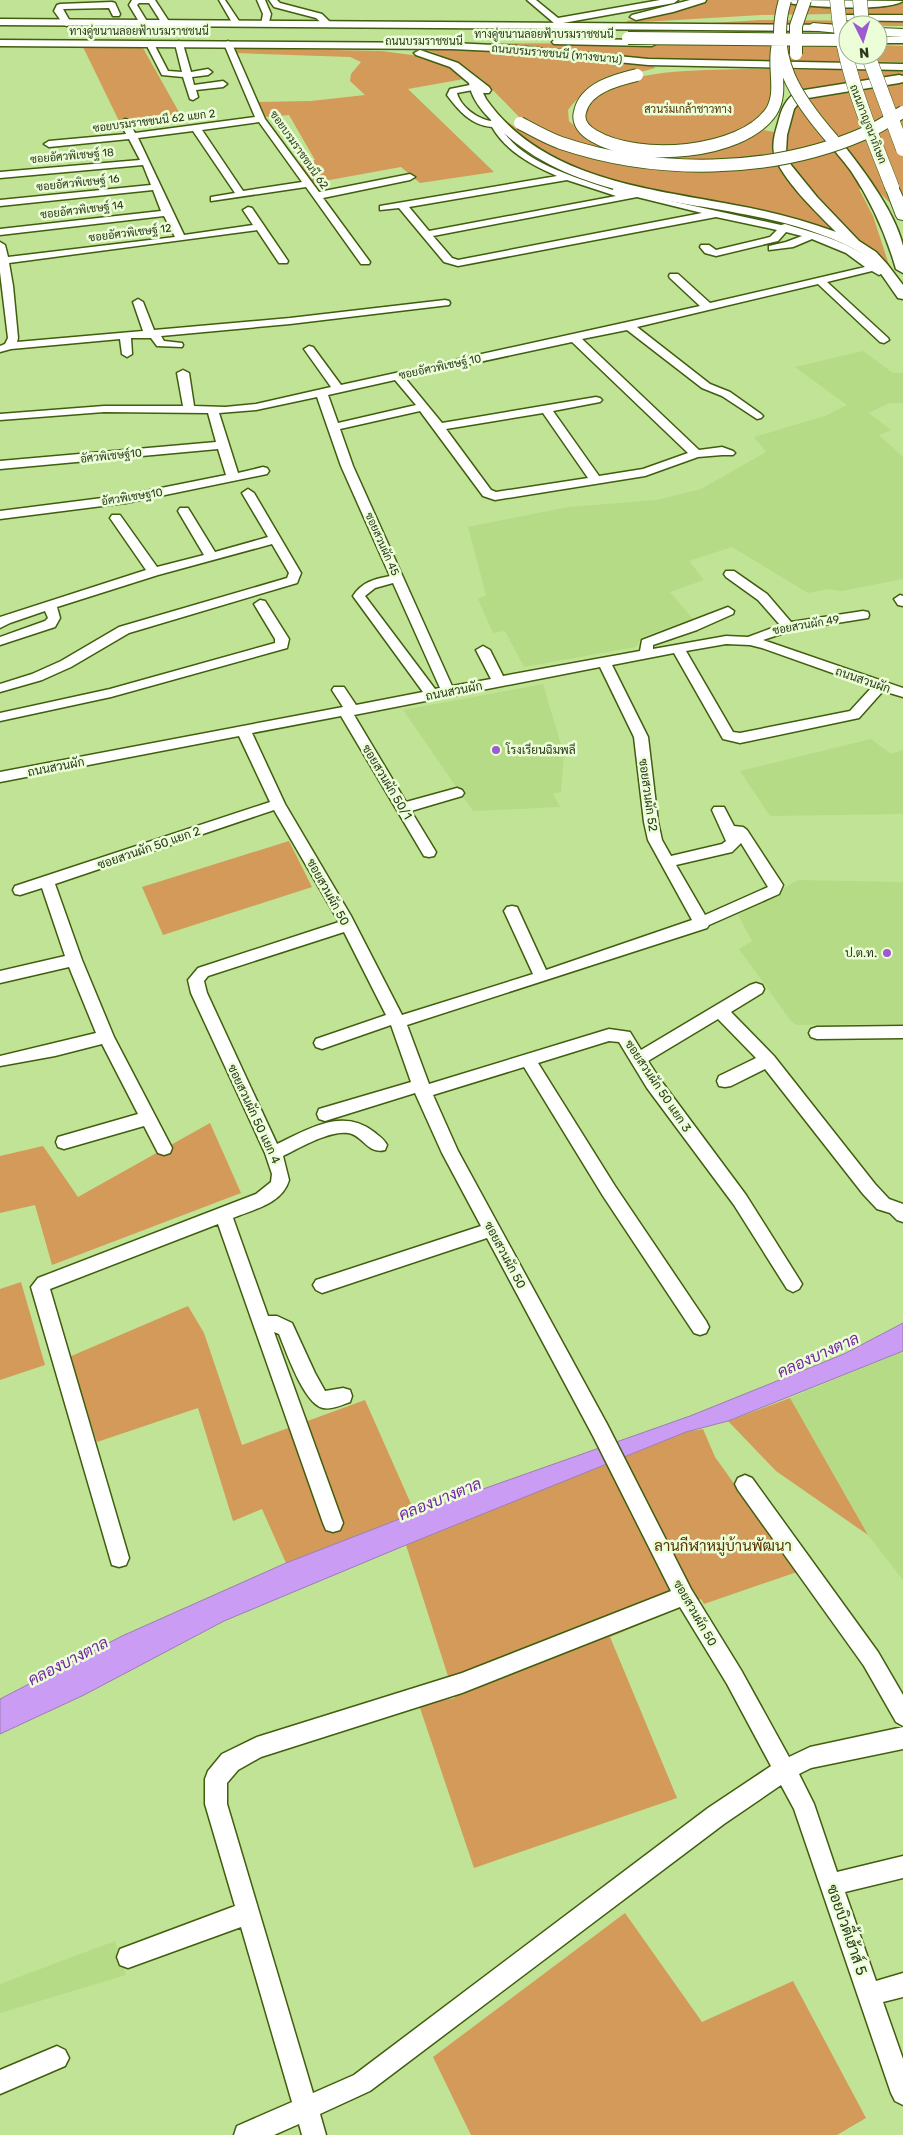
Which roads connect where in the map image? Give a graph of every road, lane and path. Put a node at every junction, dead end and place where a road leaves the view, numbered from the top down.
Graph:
1 (261, 0) edge
2 (273, 0) edge
3 (531, 0) edge
4 (622, 0) edge
5 (699, 0) edge
6 (786, 0) edge
7 (805, 0) edge
8 (837, 0) edge
9 (860, 0) edge
10 (898, 0) edge
11 (122, 1) dead end
12 (222, 1) edge
13 (136, 2) edge
14 (85, 3) edge
15 (671, 3) edge
16 (633, 8) junction
17 (116, 14) dead end
18 (861, 15) edge
19 (643, 16) junction
20 (903, 18) edge
21 (0, 22) edge
22 (67, 23) junction
23 (144, 23) junction
24 (166, 23) junction
25 (217, 24) junction
26 (237, 24) junction
27 (265, 24) junction
28 (328, 24) junction
29 (562, 24) junction
30 (655, 26) junction
31 (813, 27) joint
32 (888, 28) edge
33 (903, 28) edge
34 (1, 34) edge
35 (838, 34) edge
36 (888, 34) edge
37 (903, 34) edge
38 (838, 36) edge
39 (838, 36) edge
40 (838, 36) edge
41 (519, 38) dead end
42 (549, 38) dead end
43 (340, 40) junction
44 (888, 40) edge
45 (903, 40) edge
46 (228, 44) junction
47 (778, 45) junction
48 (888, 45) edge
49 (903, 45) edge
50 (377, 46) junction
51 (420, 46) junction
52 (180, 47) junction
53 (152, 48) junction
54 (750, 65) junction
55 (872, 65) edge
56 (903, 67) edge
57 (208, 72) dead end
58 (187, 75) junction
59 (903, 79) edge
60 (223, 84) dead end
61 (475, 84) junction
62 (502, 107) dead end
63 (903, 112) edge
64 (261, 119) junction
65 (517, 120) dead end
66 (125, 122) dead end
67 (495, 122) junction
68 (196, 128) junction
69 (132, 136) junction
70 (833, 140) junction
71 (49, 144) dead end
72 (903, 149) edge
73 (146, 162) junction
74 (0, 175) edge
75 (410, 177) dead end
76 (568, 178) junction
77 (589, 178) junction
78 (306, 184) junction
79 (158, 187) junction
80 (241, 195) junction
81 (316, 196) junction
82 (633, 196) junction
83 (214, 199) dead end
84 (655, 200) junction
85 (0, 203) edge
86 (402, 205) junction
87 (382, 208) dead end
88 (248, 210) dead end
89 (167, 213) junction
90 (720, 213) junction
91 (903, 216) edge
92 (260, 227) junction
93 (785, 227) junction
94 (0, 232) edge
95 (428, 234) junction
96 (812, 235) junction
97 (181, 239) junction
98 (0, 245) edge
99 (859, 246) junction
100 (705, 247) dead end
101 (773, 248) dead end
102 (3, 261) junction
103 (283, 261) dead end
104 (902, 261) edge
105 (365, 262) dead end
106 (873, 268) junction
107 (674, 276) dead end
108 (820, 281) junction
109 (893, 282) junction
110 (4, 286) edge
111 (903, 295) edge
112 (138, 302) dead end
113 (446, 303) dead end
114 (708, 307) junction
115 (629, 326) junction
116 (152, 334) junction
117 (125, 337) junction
118 (574, 338) junction
119 (884, 340) dead end
120 (178, 345) dead end
121 (5, 348) edge
122 (309, 349) dead end
123 (127, 354) dead end
124 (183, 373) dead end
125 (398, 376) junction
126 (339, 390) junction
127 (322, 394) junction
128 (596, 400) dead end
129 (423, 407) junction
130 (190, 409) junction
131 (212, 409) junction
132 (546, 409) junction
133 (758, 416) dead end
134 (0, 417) edge
135 (333, 427) junction
136 (439, 427) junction
137 (222, 445) junction
138 (730, 453) dead end
139 (696, 454) junction
140 (0, 465) edge
141 (263, 471) dead end
142 (233, 478) junction
143 (595, 479) junction
144 (248, 493) dead end
145 (184, 511) dead end
146 (0, 515) edge
147 (116, 518) dead end
148 (276, 539) junction
149 (212, 556) junction
150 (154, 572) junction
151 (730, 574) dead end
152 (398, 578) junction
153 (260, 604) dead end
154 (50, 605) junction
155 (728, 611) dead end
156 (863, 615) dead end
157 (0, 624) edge
158 (788, 627) junction
159 (0, 641) edge
160 (750, 641) junction
161 (678, 648) junction
162 (483, 650) dead end
163 (646, 654) junction
164 (604, 662) junction
165 (498, 682) junction
166 (880, 686) junction
167 (0, 688) edge
168 (339, 690) dead end
169 (448, 692) junction
170 (903, 693) edge
171 (432, 695) junction
172 (349, 711) junction
173 (0, 717) edge
174 (244, 732) junction
175 (0, 778) edge
176 (457, 793) dead end
177 (278, 804) junction
178 (402, 808) junction
179 (719, 810) dead end
180 (729, 831) junction
181 (429, 852) dead end
182 (666, 862) junction
183 (47, 882) junction
184 (20, 890) dead end
185 (512, 911) dead end
186 (702, 924) junction
187 (347, 925) junction
188 (74, 960) junction
189 (0, 977) edge
190 (542, 977) junction
191 (756, 989) dead end
192 (720, 1011) junction
193 (396, 1020) junction
194 (903, 1032) edge
195 (817, 1033) dead end
196 (106, 1037) junction
197 (322, 1043) dead end
198 (638, 1059) junction
199 (527, 1060) junction
200 (768, 1060) junction
201 (3, 1061) dead end
202 (725, 1081) dead end
203 (422, 1089) junction
204 (325, 1114) dead end
205 (148, 1118) junction
206 (64, 1142) dead end
207 (379, 1145) dead end
208 (164, 1148) dead end
209 (273, 1153) junction
210 (223, 1214) junction
211 (903, 1215) edge
212 (491, 1230) junction
213 (793, 1284) dead end
214 (322, 1285) dead end
215 (262, 1324) junction
216 (700, 1327) dead end
217 (342, 1396) dead end
218 (745, 1484) dead end
219 (333, 1523) dead end
220 (119, 1558) dead end
221 (684, 1596) junction
222 (903, 1715) edge
223 (903, 1738) edge
224 (784, 1770) junction
225 (903, 1867) edge
226 (832, 1884) junction
227 (248, 1913) junction
228 (128, 1957) dead end
229 (903, 1985) edge
230 (869, 1994) junction
231 (57, 2058) dead end
232 (0, 2082) edge
233 (903, 2093) edge
234 (305, 2108) junction
235 (246, 2135) edge
236 (314, 2135) edge

1 - 27 street
2 - 28 street
3 - 29 street
4 - 16 street
5 - 15 main road
6 - 10 main road
6 - 47 main road, bridge
7 - 70 main road, bridge
8 - 91 highway, ถนนกาญจนาภิเษก, bridge
9 - 18 highway, bridge
11 - 13 street
12 - 26 street
13 - 23 street
13 - 24 street
14 - 17 street
14 - 22 street
15 - 16 street
15 - 19 main road
16 - 19 street
16 - 29 street
19 - 29 main road
20 - 30 main road
21 - 22 main road, ถนนบรมราชชนนี (ทางขนาน)
22 - 23 main road, ถนนบรมราชชนนี (ทางขนาน)
23 - 24 main road, ถนนบรมราชชนนี (ทางขนาน)
24 - 25 main road, ถนนบรมราชชนนี (ทางขนาน)
25 - 26 main road, ถนนบรมราชชนนี (ทางขนาน)
25 - 34 main road
26 - 27 main road, ถนนบรมราชชนนี (ทางขนาน)
27 - 28 main road, ถนนบรมราชชนนี (ทางขนาน)
28 - 29 main road, ถนนบรมราชชนนี (ทางขนาน)
29 - 30 main road, ถนนบรมราชชนนี (ทางขนาน)
30 - 31 main road, ถนนบรมราชชนนี (ทางขนาน)
31 - 35 highway
32 - 33 main road
34 - 38 main road, ทางคู่ขนานลอยฟ้าบรมราชชนนี, bridge
34 - 41 main road, ทางคู่ขนานลอยฟ้าบรมราชชนนี
34 - 43 main road, ถนนบรมราชชนนี
34 - 53 main road, ถนนบรมราชชนนี (ทางขนาน)
36 - 37 highway
39 - 42 main road, ทางคู่ขนานลอยฟ้าบรมราชชนนี, bridge
40 - 43 main road, ถนนบรมราชชนนี
43 - 51 main road
44 - 45 main road
46 - 50 main road, ถนนบรมราชชนนี (ทางขนาน)
46 - 52 main road, ถนนบรมราชชนนี (ทางขนาน)
46 - 64 street, ซอยบรมราชชนนี 62
47 - 54 main road, bridge
47 - 70 main road, bridge
48 - 49 highway
50 - 51 main road, ถนนบรมราชชนนี (ทางขนาน)
50 - 61 main road
51 - 54 main road, ถนนบรมราชชนนี (ทางขนาน)
52 - 53 main road, ถนนบรมราชชนนี (ทางขนาน)
52 - 58 street
53 - 58 street
54 - 56 main road, ถนนบรมราชชนนี (ทางขนาน)
55 - 72 highway, ถนนกาญจนาภิเษก, bridge
57 - 58 street
58 - 60 street
59 - 99 main road
61 - 62 main road
61 - 67 main road
61 - 67 street
63 - 65 main road, bridge
64 - 68 street, ซอยบรมราชชนนี 62 แยก 2
64 - 78 street, ซอยบรมราชชนนี 62
66 - 69 street
67 - 76 street
67 - 77 main road
68 - 69 street, ซอยบรมราชชนนี 62 แยก 2
68 - 80 street
69 - 71 street, ซอยบรมราชชนนี 62 แยก 2
69 - 73 street
70 - 104 main road
73 - 74 street, ซอยอัศวพิเชษฐ์ 18
73 - 79 street
75 - 81 street
76 - 82 street
76 - 86 street
77 - 84 street
77 - 99 main road
78 - 80 street
78 - 81 street, ซอยบรมราชชนนี 62
79 - 85 street, ซอยอัศวพิเชษฐ์ 16
79 - 89 street
80 - 83 street
81 - 105 street, ซอยบรมราชชนนี 62
82 - 84 street
82 - 95 street
84 - 90 street
86 - 87 street
86 - 95 street
88 - 92 street
89 - 94 street, ซอยอัศวพิเชษฐ์ 14
89 - 97 street
90 - 93 street
90 - 95 street
92 - 97 street, ซอยอัศวพิเชษฐ์ 12
92 - 103 street
93 - 96 street
93 - 100 street
96 - 101 street
96 - 106 street
97 - 102 street, ซอยอัศวพิเชษฐ์ 12
98 - 102 street
99 - 109 main road
102 - 110 street
106 - 108 street, ซอยอัศวพิเชษฐ์ 10
106 - 109 street
107 - 114 street
108 - 114 street, ซอยอัศวพิเชษฐ์ 10
108 - 119 street
109 - 111 main road
110 - 121 street
112 - 116 street
113 - 116 street
114 - 115 street, ซอยอัศวพิเชษฐ์ 10
115 - 118 street, ซอยอัศวพิเชษฐ์ 10
115 - 133 street
116 - 117 street
116 - 120 street
117 - 121 street
117 - 123 street
118 - 125 street, ซอยอัศวพิเชษฐ์ 10
118 - 139 street
122 - 126 street
124 - 130 street
125 - 126 street, ซอยอัศวพิเชษฐ์ 10
125 - 129 street
126 - 127 street, ซอยอัศวพิเชษฐ์ 10
127 - 131 street, ซอยอัศวพิเชษฐ์ 10
127 - 135 street, ซอยสวนผัก 45
128 - 132 street
129 - 135 street
129 - 136 street
130 - 131 street, ซอยอัศวพิเชษฐ์ 10
130 - 134 street, ซอยอัศวพิเชษฐ์ 10
131 - 137 street
132 - 136 street
132 - 143 street
135 - 152 street, ซอยสวนผัก 45
136 - 143 street
137 - 140 street, อัศวพิเชษฐ์10
137 - 142 street
138 - 139 street
139 - 143 street
141 - 142 street, อัศวพิเชษฐ10
142 - 146 street, อัศวพิเชษฐ10
144 - 148 street
145 - 149 street
147 - 150 street
148 - 149 street
148 - 167 street
149 - 150 street
150 - 154 street
151 - 158 street
152 - 169 street, ซอยสวนผัก 45
152 - 171 street
153 - 173 street
154 - 157 street
154 - 159 street
155 - 163 street
156 - 158 street, ซอยสวนผัก 49
158 - 160 street, ซอยสวนผัก 49
160 - 161 street, ถนนสวนผัก
160 - 166 street, ถนนสวนผัก
161 - 163 street, ถนนสวนผัก
161 - 166 street
162 - 165 street
163 - 164 street, ถนนสวนผัก
164 - 165 street, ถนนสวนผัก
164 - 182 street, ซอยสวนผัก 52
165 - 169 street, ถนนสวนผัก
166 - 170 street, ถนนสวนผัก
168 - 172 street, ซอยสวนผัก 50/1
169 - 171 street, ถนนสวนผัก
171 - 172 street, ถนนสวนผัก
172 - 174 street, ถนนสวนผัก
172 - 178 street, ซอยสวนผัก 50/1
174 - 175 street, ถนนสวนผัก
174 - 177 street, ซอยสวนผัก 50
176 - 178 street
177 - 183 street, ซอยสวนผัก 50 แยก 2
177 - 187 street, ซอยสวนผัก 50
178 - 181 street, ซอยสวนผัก 50/1
179 - 180 street
180 - 182 street
180 - 186 street
182 - 186 street, ซอยสวนผัก 52
183 - 184 street, ซอยสวนผัก 50 แยก 2
183 - 188 street
185 - 190 street
186 - 190 street
187 - 193 street, ซอยสวนผัก 50
187 - 209 street, ซอยสวนผัก 50 แยก 4
188 - 189 street
188 - 196 street
190 - 193 street
191 - 192 street
192 - 198 street
192 - 200 street
193 - 197 street
193 - 203 street, ซอยสวนผัก 50
194 - 195 street
196 - 201 street
196 - 205 street
198 - 199 street, ซอยสวนผัก 50 แยก 3
198 - 213 street, ซอยสวนผัก 50 แยก 3
199 - 203 street, ซอยสวนผัก 50 แยก 3
199 - 216 street
200 - 202 street
200 - 211 street
203 - 204 street, ซอยสวนผัก 50 แยก 3
203 - 212 street, ซอยสวนผัก 50
205 - 206 street
205 - 208 street
207 - 209 street
209 - 210 street, ซอยสวนผัก 50 แยก 4
210 - 215 street
210 - 220 street, ซอยสวนผัก 50 แยก 4
212 - 214 street
212 - 221 street, ซอยสวนผัก 50
215 - 217 street
215 - 219 street
218 - 222 street
221 - 224 street, ซอยสวนผัก 50
221 - 227 street
223 - 224 street
224 - 226 street, ซอยบิวตี้เฮ้าส์ 5
224 - 234 street
225 - 226 street
226 - 230 street, ซอยบิวตี้เฮ้าส์ 5
227 - 228 street
227 - 234 street
229 - 230 street
230 - 233 street, ซอยบิวตี้เฮ้าส์ 5
231 - 232 street
234 - 235 street
234 - 236 street

